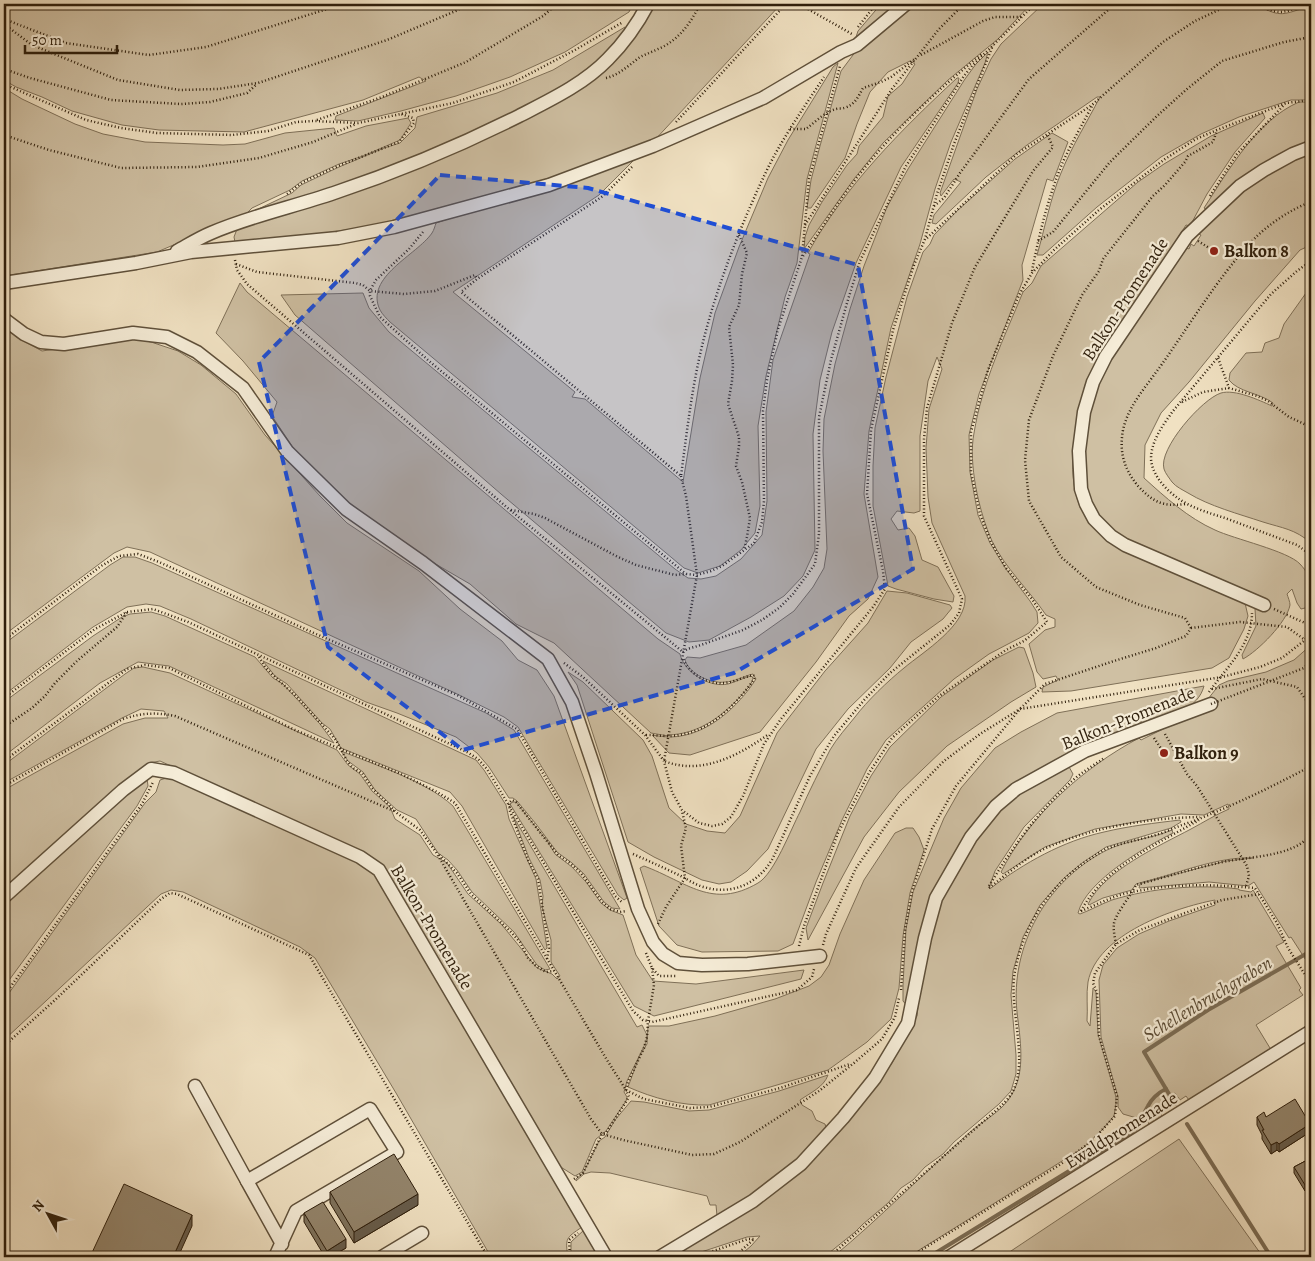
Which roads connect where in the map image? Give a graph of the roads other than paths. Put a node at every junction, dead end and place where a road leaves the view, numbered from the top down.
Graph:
1 (648, 4) edge
2 (906, 4) edge
3 (1311, 147) edge
4 (166, 257) junction
5 (4, 283) edge
6 (4, 319) edge
7 (1264, 605) road end
8 (1211, 704) road end
9 (4, 898) edge
10 (820, 956) road end
11 (1311, 1031) edge
12 (195, 1086) dead end
13 (247, 1181) junction
14 (422, 1233) dead end
15 (282, 1244) junction
16 (275, 1257) edge
17 (382, 1257) edge
18 (606, 1257) edge
19 (660, 1257) edge
20 (949, 1257) edge

1 - 4 lane
2 - 4 lane
3 - 7 lane, Balkon-Promenade
4 - 5 lane
6 - 10 lane
8 - 19 lane, Balkon-Promenade
9 - 18 lane, Balkon-Promenade
11 - 20 lane, Ewaldpromenade
12 - 13 lane
13 - 15 lane
13 - 15 lane
14 - 17 lane
15 - 16 lane

